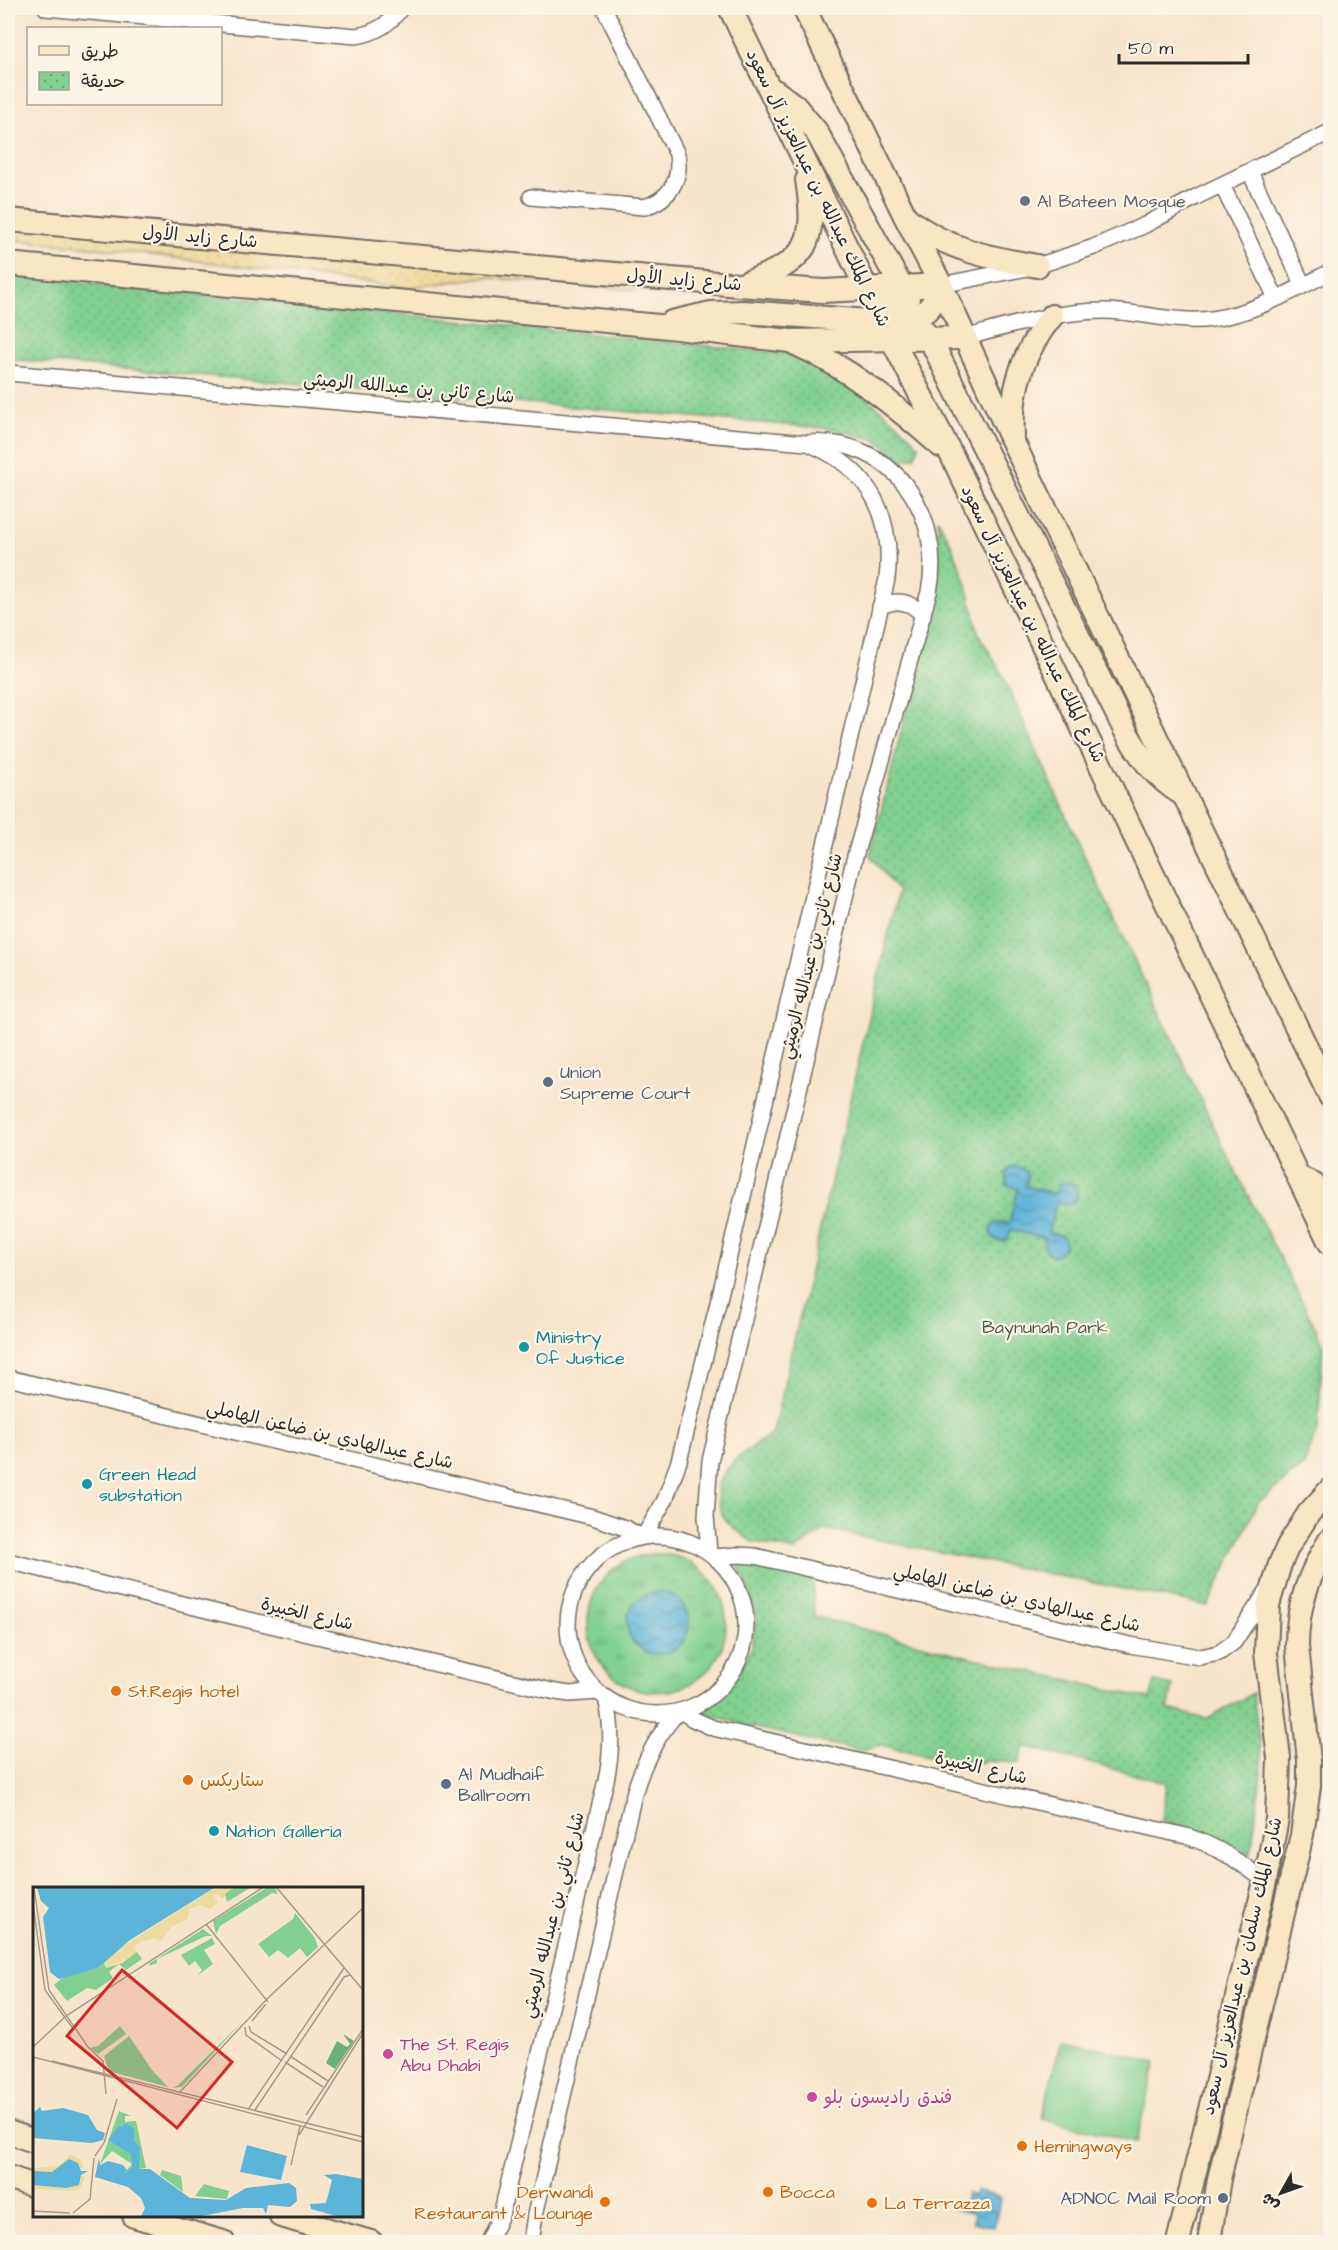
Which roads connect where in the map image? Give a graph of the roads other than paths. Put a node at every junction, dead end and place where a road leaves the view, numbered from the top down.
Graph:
1 (46, 8) edge
2 (401, 8) edge
3 (604, 8) edge
4 (730, 8) edge
5 (804, 8) edge
6 (769, 86) junction
7 (1330, 132) edge
8 (804, 157) junction
9 (1250, 172) junction
10 (1222, 185) junction
11 (531, 196) dead end
12 (905, 216) junction
13 (8, 220) edge
14 (8, 264) edge
15 (1037, 266) junction
16 (1330, 272) edge
17 (739, 285) junction
18 (941, 285) junction
19 (1303, 285) junction
20 (900, 287) junction
21 (867, 289) junction
22 (1276, 298) junction
23 (1052, 316) junction
24 (918, 317) junction
25 (659, 326) junction
26 (888, 331) junction
27 (964, 338) junction
28 (930, 339) junction
29 (790, 341) junction
30 (8, 373) edge
31 (1013, 442) junction
32 (807, 443) junction
33 (952, 456) junction
34 (880, 607) junction
35 (923, 616) junction
36 (1186, 797) junction
37 (1330, 1096) edge
38 (1298, 1176) junction
39 (1330, 1201) edge
40 (1330, 1244) edge
41 (8, 1378) edge
42 (1330, 1490) edge
43 (642, 1536) junction
44 (1330, 1540) edge
45 (712, 1555) junction
46 (8, 1561) edge
47 (1275, 1578) junction
48 (602, 1695) junction
49 (680, 1711) junction
50 (1265, 1881) junction
51 (8, 2132) edge
52 (33, 2141) edge
53 (8, 2177) edge
54 (33, 2186) edge
55 (137, 2217) edge
56 (284, 2217) edge
57 (223, 2242) edge
58 (371, 2242) edge
59 (488, 2242) edge
60 (531, 2242) edge
61 (1178, 2242) edge
62 (1209, 2242) edge

1 - 2 street
3 - 11 street
4 - 6 main road, شارع الملك عبدالله بن عبدالعزيز آل سعود
5 - 12 main road
6 - 8 main road, شارع الملك عبدالله بن عبدالعزيز آل سعود
6 - 20 main road
7 - 9 street, شارع زايد الأول
8 - 17 main road
8 - 21 main road, شارع الملك عبدالله بن عبدالعزيز آل سعود
9 - 10 street, شارع زايد الأول
9 - 19 street
10 - 15 street, شارع زايد الأول
10 - 22 street
12 - 15 main road
12 - 18 main road
13 - 17 main road, شارع زايد الأول
14 - 25 main road
15 - 18 street, شارع زايد الأول
16 - 19 street
17 - 21 main road, شارع زايد الأول
18 - 20 main road, شارع زايد الأول
18 - 24 main road
18 - 27 main road
19 - 22 street
20 - 21 main road, شارع زايد الأول
20 - 24 main road
21 - 24 main road
21 - 26 main road, شارع الملك عبدالله بن عبدالعزيز آل سعود
22 - 23 street
23 - 27 street
23 - 31 main road
24 - 26 main road
24 - 27 main road
24 - 28 main road
25 - 26 main road
25 - 29 main road
26 - 28 main road
26 - 29 main road
26 - 33 main road, شارع الملك عبدالله بن عبدالعزيز آل سعود
27 - 28 main road
27 - 31 main road
28 - 36 main road
29 - 33 main road
30 - 32 street, شارع ثاني بن عبدالله الرميثي
31 - 36 main road
32 - 34 street, شارع ثاني بن عبدالله الرميثي
32 - 35 street, شارع ثاني بن عبدالله الرميثي
33 - 38 main road, شارع الملك عبدالله بن عبدالعزيز آل سعود
34 - 35 street
34 - 43 street, شارع ثاني بن عبدالله الرميثي
35 - 45 street, شارع ثاني بن عبدالله الرميثي
36 - 37 main road
38 - 39 main road
38 - 40 main road, شارع الملك عبدالله بن عبدالعزيز آل سعود
41 - 43 street, شارع عبدالهادي بن ضاعن الهاملي
42 - 47 main road, شارع الملك سلمان بن عبدالعزيز آل سعود
43 - 45 street
43 - 48 street
44 - 62 main road, شارع الملك سلمان بن عبدالعزيز آل سعود
45 - 47 street, شارع عبدالهادي بن ضاعن الهاملي
45 - 49 street
46 - 48 street, شارع الخبيرة
47 - 50 main road, شارع الملك سلمان بن عبدالعزيز آل سعود
48 - 49 street
48 - 59 street, شارع ثاني بن عبدالله الرميثي
49 - 50 street, شارع الخبيرة
49 - 60 street
50 - 61 main road, شارع الملك سلمان بن عبدالعزيز آل سعود
51 - 52 main road
53 - 54 main road
55 - 57 main road
56 - 58 main road

